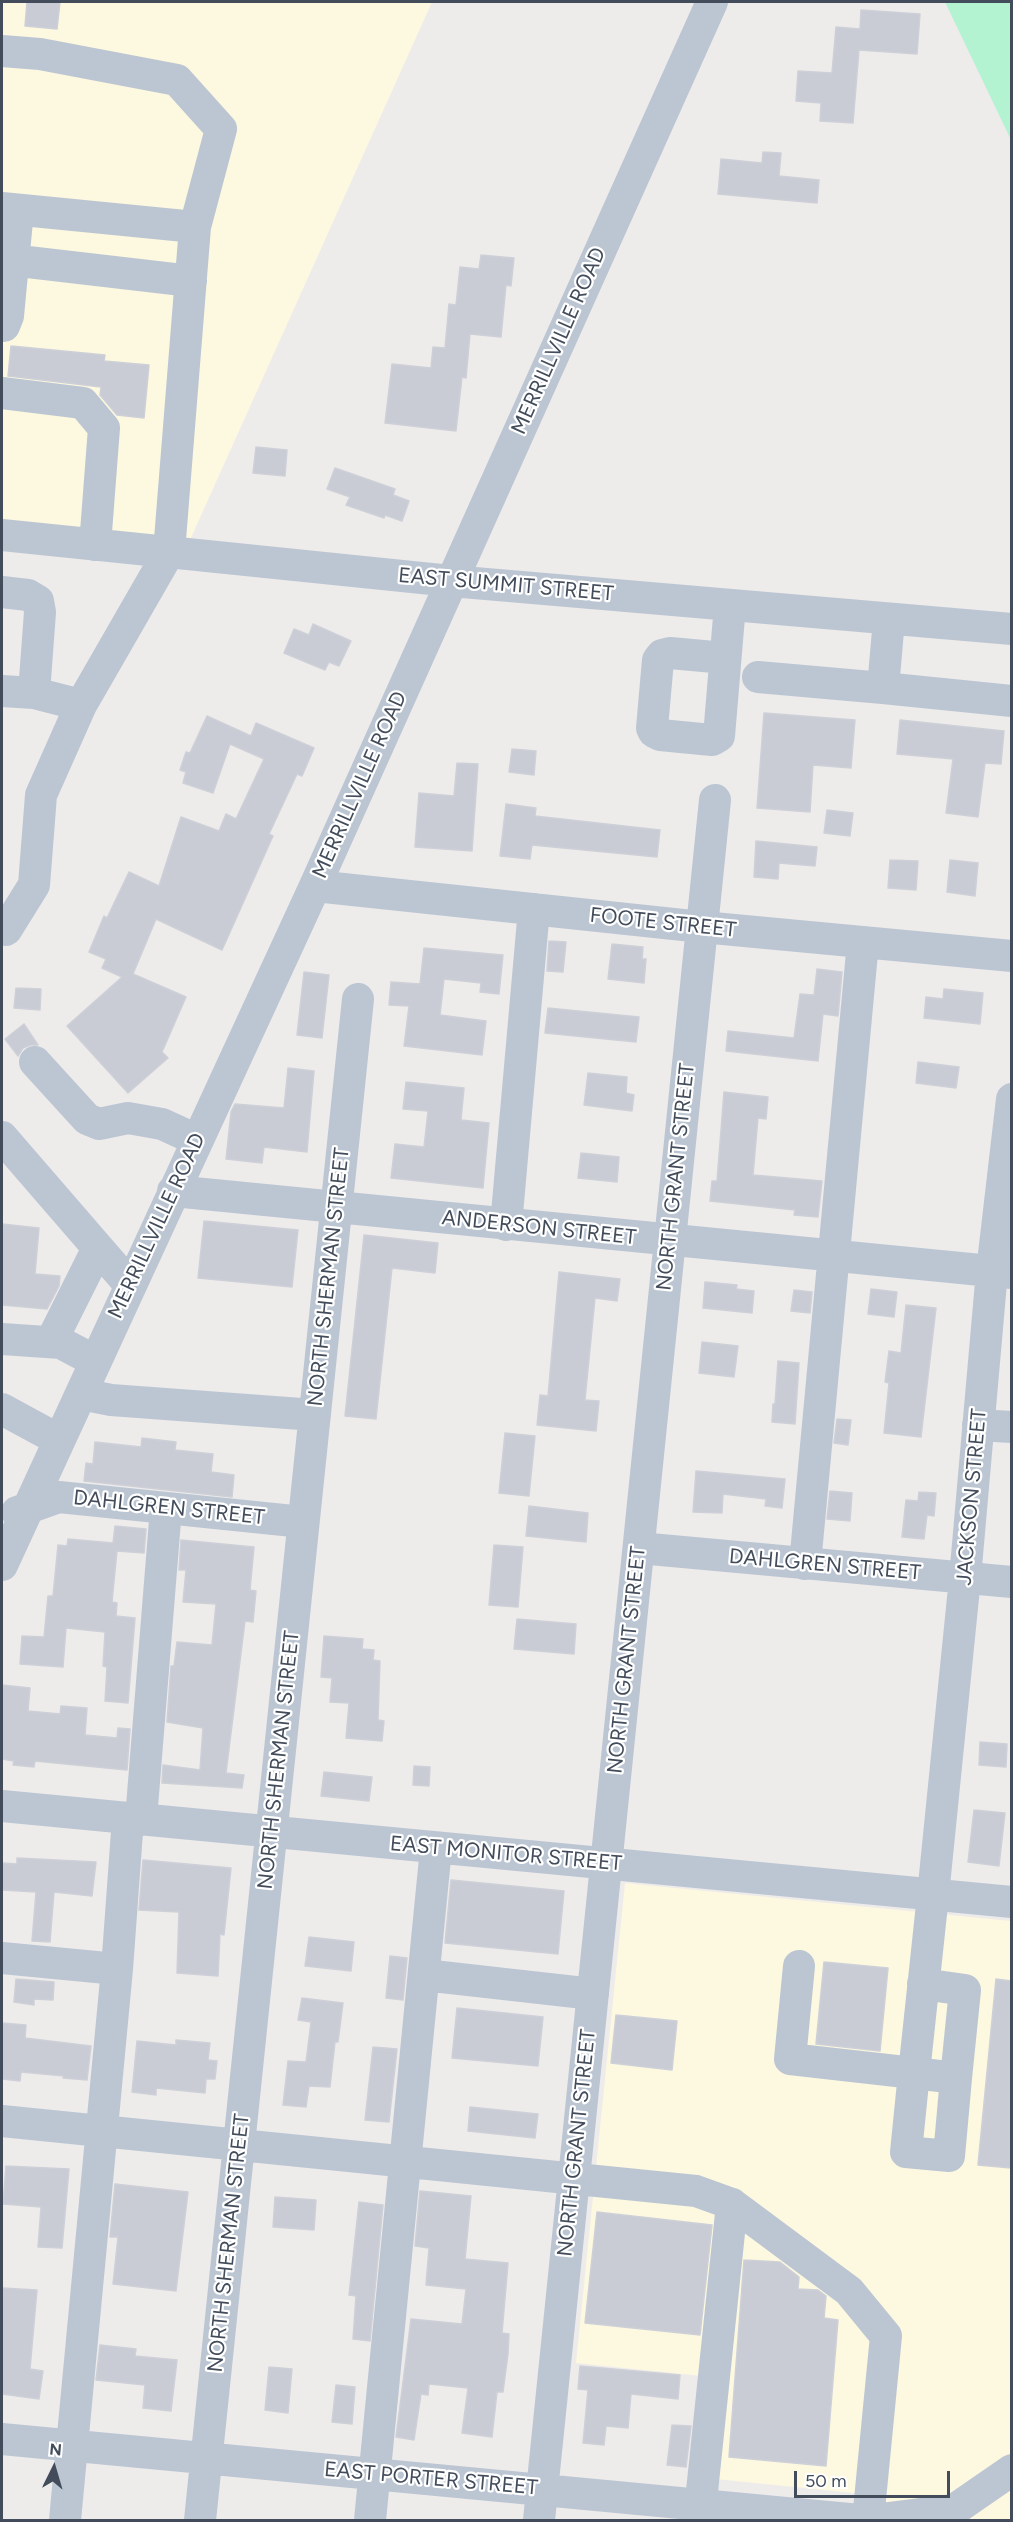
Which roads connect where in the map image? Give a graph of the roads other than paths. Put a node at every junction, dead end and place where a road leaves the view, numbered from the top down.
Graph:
1 (712, 2) edge
2 (2, 51) edge
3 (10, 209) edge
4 (195, 227) junction
5 (7, 259) edge
6 (190, 281) junction
7 (2, 326) edge
8 (2, 393) edge
9 (2, 535) edge
10 (95, 544) junction
11 (169, 552) junction
12 (451, 580) junction
13 (2, 592) edge
14 (730, 605) junction
15 (889, 619) junction
16 (1011, 629) edge
17 (725, 658) junction
18 (758, 677) dead end
19 (883, 688) junction
20 (2, 691) edge
21 (34, 693) junction
22 (1011, 701) edge
23 (81, 705) junction
24 (715, 800) dead end
25 (315, 886) junction
26 (534, 909) junction
27 (702, 927) junction
28 (2, 929) edge
29 (863, 942) junction
30 (1011, 956) edge
31 (358, 999) dead end
32 (35, 1062) dead end
33 (1011, 1109) edge
34 (2, 1137) edge
35 (197, 1140) junction
36 (173, 1191) junction
37 (336, 1207) junction
38 (506, 1225) junction
39 (669, 1241) junction
40 (98, 1248) junction
41 (833, 1257) junction
42 (1001, 1272) edge
43 (130, 1285) junction
44 (2, 1339) edge
45 (51, 1342) junction
46 (95, 1361) junction
47 (81, 1394) junction
48 (2, 1409) edge
49 (315, 1415) junction
50 (978, 1425) junction
51 (1011, 1427) edge
52 (59, 1440) junction
53 (166, 1508) junction
54 (14, 1512) edge
55 (303, 1522) junction
56 (639, 1548) junction
57 (805, 1564) junction
58 (2, 1565) edge
59 (965, 1578) junction
60 (1011, 1582) edge
61 (2, 1806) edge
62 (134, 1819) junction
63 (271, 1831) junction
64 (436, 1848) junction
65 (606, 1863) junction
66 (933, 1895) junction
67 (1011, 1902) edge
68 (2, 1958) edge
69 (799, 1966) dead end
70 (117, 1969) junction
71 (424, 1976) junction
72 (923, 1984) junction
73 (592, 1994) junction
74 (914, 2073) junction
75 (956, 2078) junction
76 (2, 2121) edge
77 (101, 2131) junction
78 (239, 2145) junction
79 (405, 2162) junction
80 (574, 2179) junction
81 (732, 2204) junction
82 (2, 2439) edge
83 (72, 2446) junction
84 (206, 2458) junction
85 (1011, 2470) edge
86 (375, 2474) junction
87 (542, 2489) junction
88 (700, 2512) edge
89 (65, 2520) edge
90 (200, 2520) edge
91 (370, 2520) edge
92 (539, 2520) edge
93 (860, 2520) edge
94 (868, 2520) edge
95 (874, 2520) edge

1 - 12 street, MERRILLVILLE ROAD
2 - 4 street
3 - 4 street
3 - 5 street
4 - 6 street
5 - 6 street
5 - 7 street
6 - 11 street
8 - 10 street
9 - 10 street, EAST SUMMIT STREET
10 - 11 street, EAST SUMMIT STREET
11 - 12 street, EAST SUMMIT STREET
11 - 23 street
12 - 14 street, EAST SUMMIT STREET
12 - 25 street, MERRILLVILLE ROAD
13 - 21 street
14 - 15 street, EAST SUMMIT STREET
14 - 17 street
15 - 16 street, EAST SUMMIT STREET
15 - 19 street
17 - 17 street
18 - 19 street
19 - 22 street
20 - 21 street
21 - 23 street
23 - 28 street
24 - 27 street, NORTH GRANT STREET
25 - 26 street, FOOTE STREET
25 - 35 street, MERRILLVILLE ROAD
26 - 27 street, FOOTE STREET
26 - 38 street
27 - 29 street, FOOTE STREET
27 - 39 street, NORTH GRANT STREET
29 - 30 street, FOOTE STREET
29 - 41 street
31 - 37 street, NORTH SHERMAN STREET
32 - 35 street
33 - 42 street, JACKSON STREET
34 - 40 street
35 - 36 street, MERRILLVILLE ROAD
36 - 37 street, ANDERSON STREET
36 - 43 street, MERRILLVILLE ROAD
37 - 38 street, ANDERSON STREET
37 - 49 street, NORTH SHERMAN STREET
38 - 39 street, ANDERSON STREET
39 - 41 street, ANDERSON STREET
39 - 56 street, NORTH GRANT STREET
40 - 43 street
40 - 45 street
41 - 42 street, ANDERSON STREET
41 - 57 street
42 - 50 street, JACKSON STREET
43 - 46 street, MERRILLVILLE ROAD
44 - 45 street
45 - 46 street
46 - 47 street, MERRILLVILLE ROAD
47 - 49 street
47 - 52 street, MERRILLVILLE ROAD
48 - 52 street
49 - 55 street, NORTH SHERMAN STREET
50 - 51 street
50 - 59 street, JACKSON STREET
52 - 54 street, MERRILLVILLE ROAD
53 - 54 street, DAHLGREN STREET
53 - 55 street, DAHLGREN STREET
53 - 62 street
54 - 58 street, MERRILLVILLE ROAD
55 - 63 street, NORTH SHERMAN STREET
56 - 57 street, DAHLGREN STREET
56 - 65 street, NORTH GRANT STREET
57 - 59 street, DAHLGREN STREET
59 - 60 street, DAHLGREN STREET
59 - 66 street, JACKSON STREET
61 - 62 street, EAST MONITOR STREET
62 - 63 street, EAST MONITOR STREET
62 - 70 street
63 - 64 street, EAST MONITOR STREET
63 - 78 street, NORTH SHERMAN STREET
64 - 65 street, EAST MONITOR STREET
64 - 71 street
65 - 66 street, EAST MONITOR STREET
65 - 73 street, NORTH GRANT STREET
66 - 67 street, EAST MONITOR STREET
66 - 72 street, JACKSON STREET
68 - 70 street
69 - 74 street
70 - 77 street
71 - 73 street
71 - 79 street
72 - 74 street, JACKSON STREET
72 - 75 street
73 - 80 street, NORTH GRANT STREET
74 - 75 street
74 - 75 street, JACKSON STREET
76 - 77 street
77 - 78 street
77 - 83 street
78 - 79 street
78 - 84 street, NORTH SHERMAN STREET
79 - 80 street
79 - 86 street
80 - 81 street
80 - 87 street, NORTH GRANT STREET
81 - 88 street
81 - 94 street
82 - 83 street, EAST PORTER STREET
83 - 84 street, EAST PORTER STREET
83 - 89 street
84 - 86 street, EAST PORTER STREET
84 - 90 street, NORTH SHERMAN STREET
85 - 95 street
86 - 87 street, EAST PORTER STREET
86 - 91 street
87 - 88 street, EAST PORTER STREET
87 - 92 street, NORTH GRANT STREET
88 - 93 street, EAST PORTER STREET

